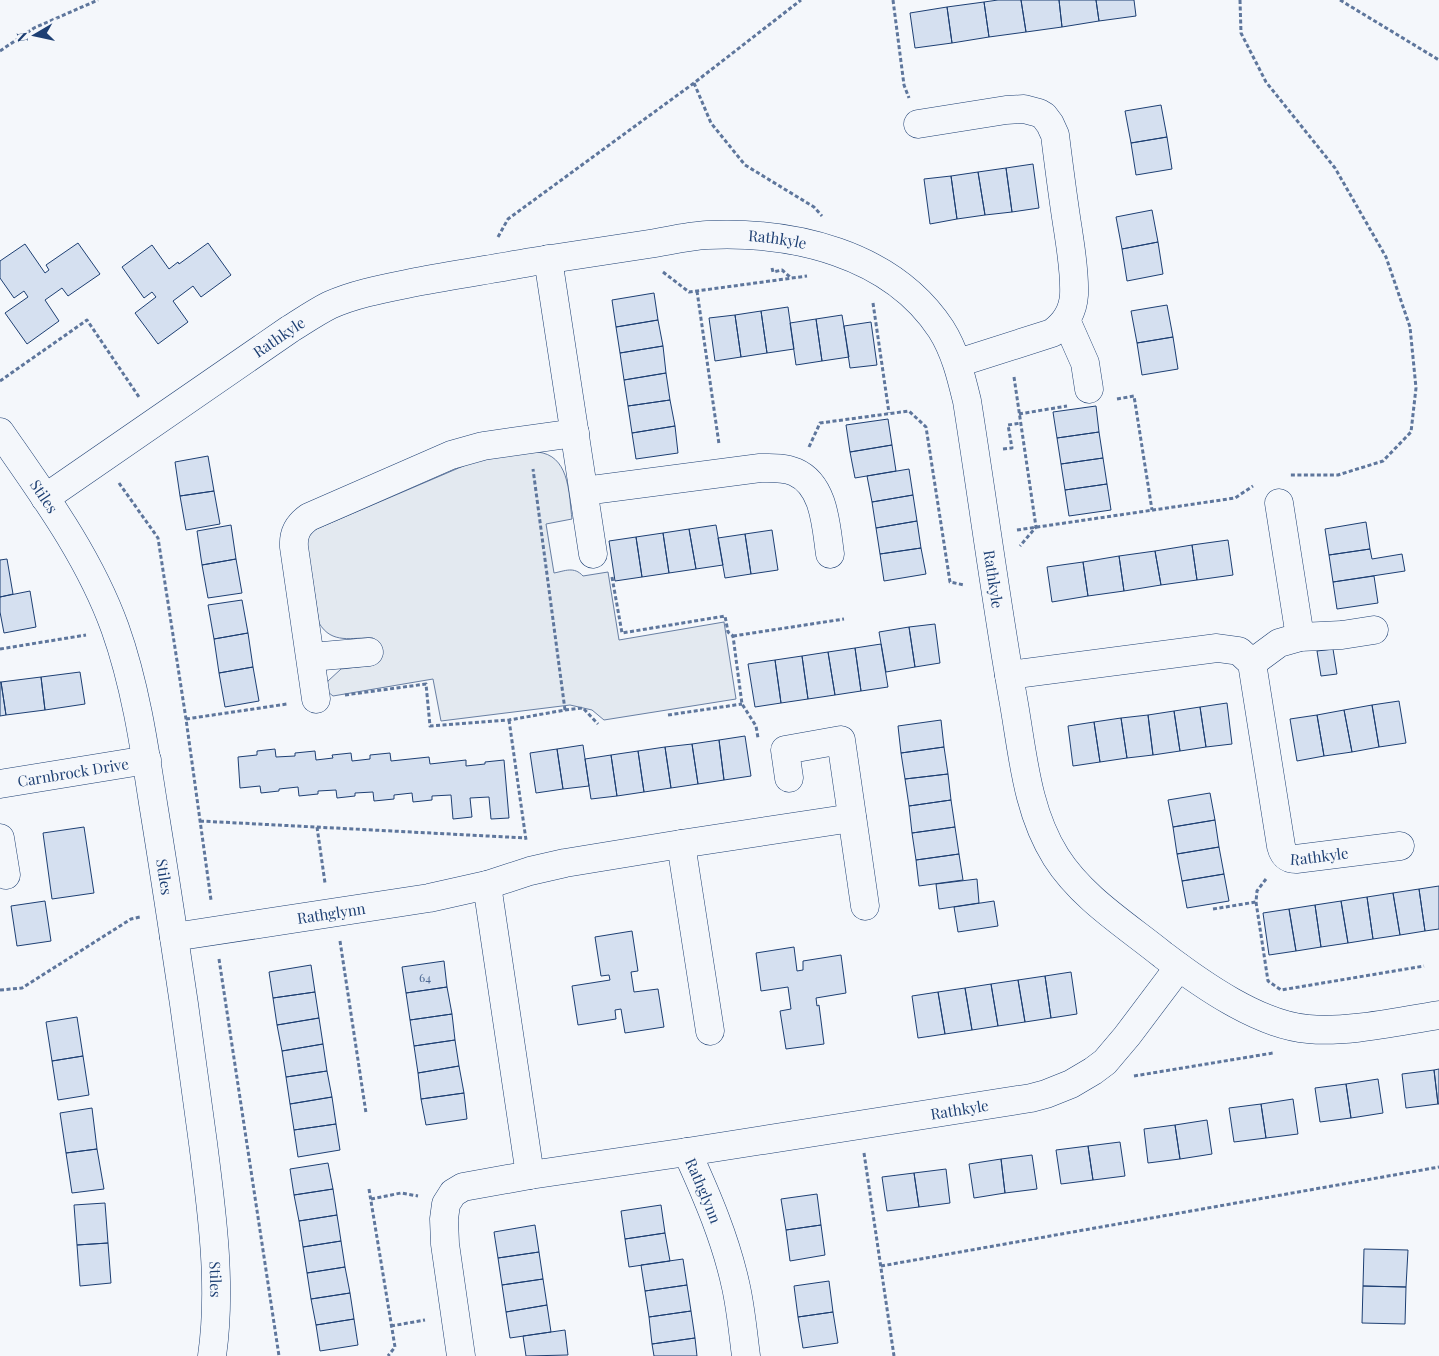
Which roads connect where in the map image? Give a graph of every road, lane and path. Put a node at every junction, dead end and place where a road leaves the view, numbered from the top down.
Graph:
1 (98, 0) edge
2 (802, 0) edge
3 (893, 0) edge
4 (1240, 0) edge
5 (1340, 0) edge
6 (0, 51) edge
7 (1439, 60) edge
8 (694, 83) junction
9 (918, 124) joint
10 (641, 245) junction
11 (835, 251) junction
12 (548, 259) junction
13 (489, 269) junction
14 (782, 270) dead end
15 (814, 275) dead end
16 (791, 278) junction
17 (697, 291) junction
18 (872, 298) dead end
19 (1066, 320) junction
20 (1010, 347) junction
21 (958, 363) junction
22 (0, 381) edge
23 (131, 384) dead end
24 (1090, 398) junction
25 (889, 413) junction
26 (1019, 414) junction
27 (1021, 423) junction
28 (0, 432) edge
29 (575, 433) junction
30 (529, 440) junction
31 (1012, 448) dead end
32 (102, 459) junction
33 (797, 472) junction
34 (724, 473) junction
35 (1285, 475) dead end
36 (1254, 485) dead end
37 (584, 491) junction
38 (45, 498) junction
39 (1280, 503) dead end
40 (1152, 510) junction
41 (1036, 527) junction
42 (987, 534) junction
43 (593, 554) joint
44 (830, 554) dead end
45 (996, 592) junction
46 (844, 619) dead end
47 (115, 626) junction
48 (1374, 630) dead end
49 (733, 636) junction
50 (1300, 637) junction
51 (0, 649) edge
52 (368, 652) dead end
53 (311, 657) junction
54 (1252, 663) junction
55 (1009, 676) junction
56 (316, 699) junction
57 (742, 704) junction
58 (565, 710) junction
59 (668, 715) dead end
60 (186, 719) junction
61 (509, 720) junction
62 (598, 724) dead end
63 (758, 745) dead end
64 (146, 760) junction
65 (789, 778) dead end
66 (0, 784) edge
67 (852, 818) junction
68 (200, 821) junction
69 (317, 827) junction
70 (0, 838) edge
71 (526, 838) junction
72 (681, 844) junction
73 (1400, 846) dead end
74 (1284, 854) junction
75 (530, 871) junction
76 (6, 875) dead end
77 (486, 885) junction
78 (1256, 902) junction
79 (865, 906) dead end
80 (1213, 910) dead end
81 (332, 913) junction
82 (173, 925) junction
83 (215, 931) junction
84 (1424, 966) dead end
85 (1179, 967) junction
86 (0, 990) edge
87 (1439, 1015) edge
88 (710, 1032) dead end
89 (1273, 1053) dead end
90 (1093, 1071) junction
91 (366, 1113) dead end
92 (860, 1125) junction
93 (688, 1152) junction
94 (1439, 1167) edge
95 (530, 1175) junction
96 (369, 1189) dead end
97 (400, 1193) dead end
98 (371, 1199) junction
99 (881, 1266) junction
100 (426, 1320) dead end
101 (392, 1326) junction
102 (212, 1356) edge
103 (279, 1356) edge
104 (388, 1356) edge
105 (461, 1356) edge
106 (746, 1356) edge
107 (894, 1356) edge

1 - 6 path
2 - 8 path
3 - 9 path
4 - 35 path
5 - 7 path
8 - 11 path
8 - 13 path
9 - 19 street
10 - 11 street, Rathkyle
10 - 12 street, Rathkyle
10 - 17 path
11 - 21 street, Rathkyle
12 - 13 street, Rathkyle
12 - 29 street
13 - 32 street, Rathkyle
14 - 16 path
15 - 16 path
16 - 17 path
17 - 34 path
18 - 25 path
19 - 20 street
19 - 24 street
20 - 21 street
20 - 26 path
21 - 42 street, Rathkyle
22 - 23 path
24 - 26 path
24 - 40 path
25 - 33 path
25 - 45 path
26 - 27 path
27 - 31 path
27 - 41 path
28 - 38 street, Stiles
29 - 30 street
29 - 37 street
30 - 53 street
30 - 58 path
32 - 38 street, Rathkyle
32 - 60 path
33 - 34 street
33 - 44 street
34 - 37 street
36 - 40 path
37 - 43 street
38 - 47 street, Stiles
39 - 50 street
40 - 41 path
41 - 42 path
42 - 45 street, Rathkyle
43 - 49 path
45 - 55 street, Rathkyle
46 - 49 path
47 - 51 path
47 - 64 street, Stiles
48 - 50 street
49 - 57 path
50 - 54 street
52 - 53 street
53 - 56 street
54 - 55 street
54 - 74 street, Rathkyle
55 - 85 street, Rathkyle
56 - 60 path
56 - 61 path
57 - 59 path
57 - 63 path
58 - 61 path
58 - 62 path
60 - 68 path
61 - 71 path
64 - 66 street, Carnbrock Drive
64 - 82 street, Stiles
65 - 67 street
67 - 72 street, Rathglynn
67 - 79 street
68 - 69 path
68 - 83 path
69 - 71 path
69 - 81 path
70 - 76 street
71 - 75 path
72 - 75 street, Rathglynn
72 - 88 street
73 - 74 street, Rathkyle
74 - 78 path
75 - 77 street, Rathglynn
77 - 81 street, Rathglynn
77 - 95 street
78 - 80 path
78 - 84 path
81 - 83 street, Rathglynn
81 - 91 path
82 - 83 street, Rathglynn
82 - 86 path
82 - 102 street, Stiles
83 - 103 path
85 - 87 street, Rathkyle
85 - 90 street, Rathkyle
89 - 90 path
90 - 92 street, Rathkyle
92 - 93 street, Rathkyle
92 - 99 path
93 - 95 street, Rathglynn
93 - 106 street, Rathglynn
94 - 99 path
95 - 105 street, Rathglynn
96 - 98 path
97 - 98 path
98 - 101 path
99 - 107 path
100 - 101 path
101 - 104 path

